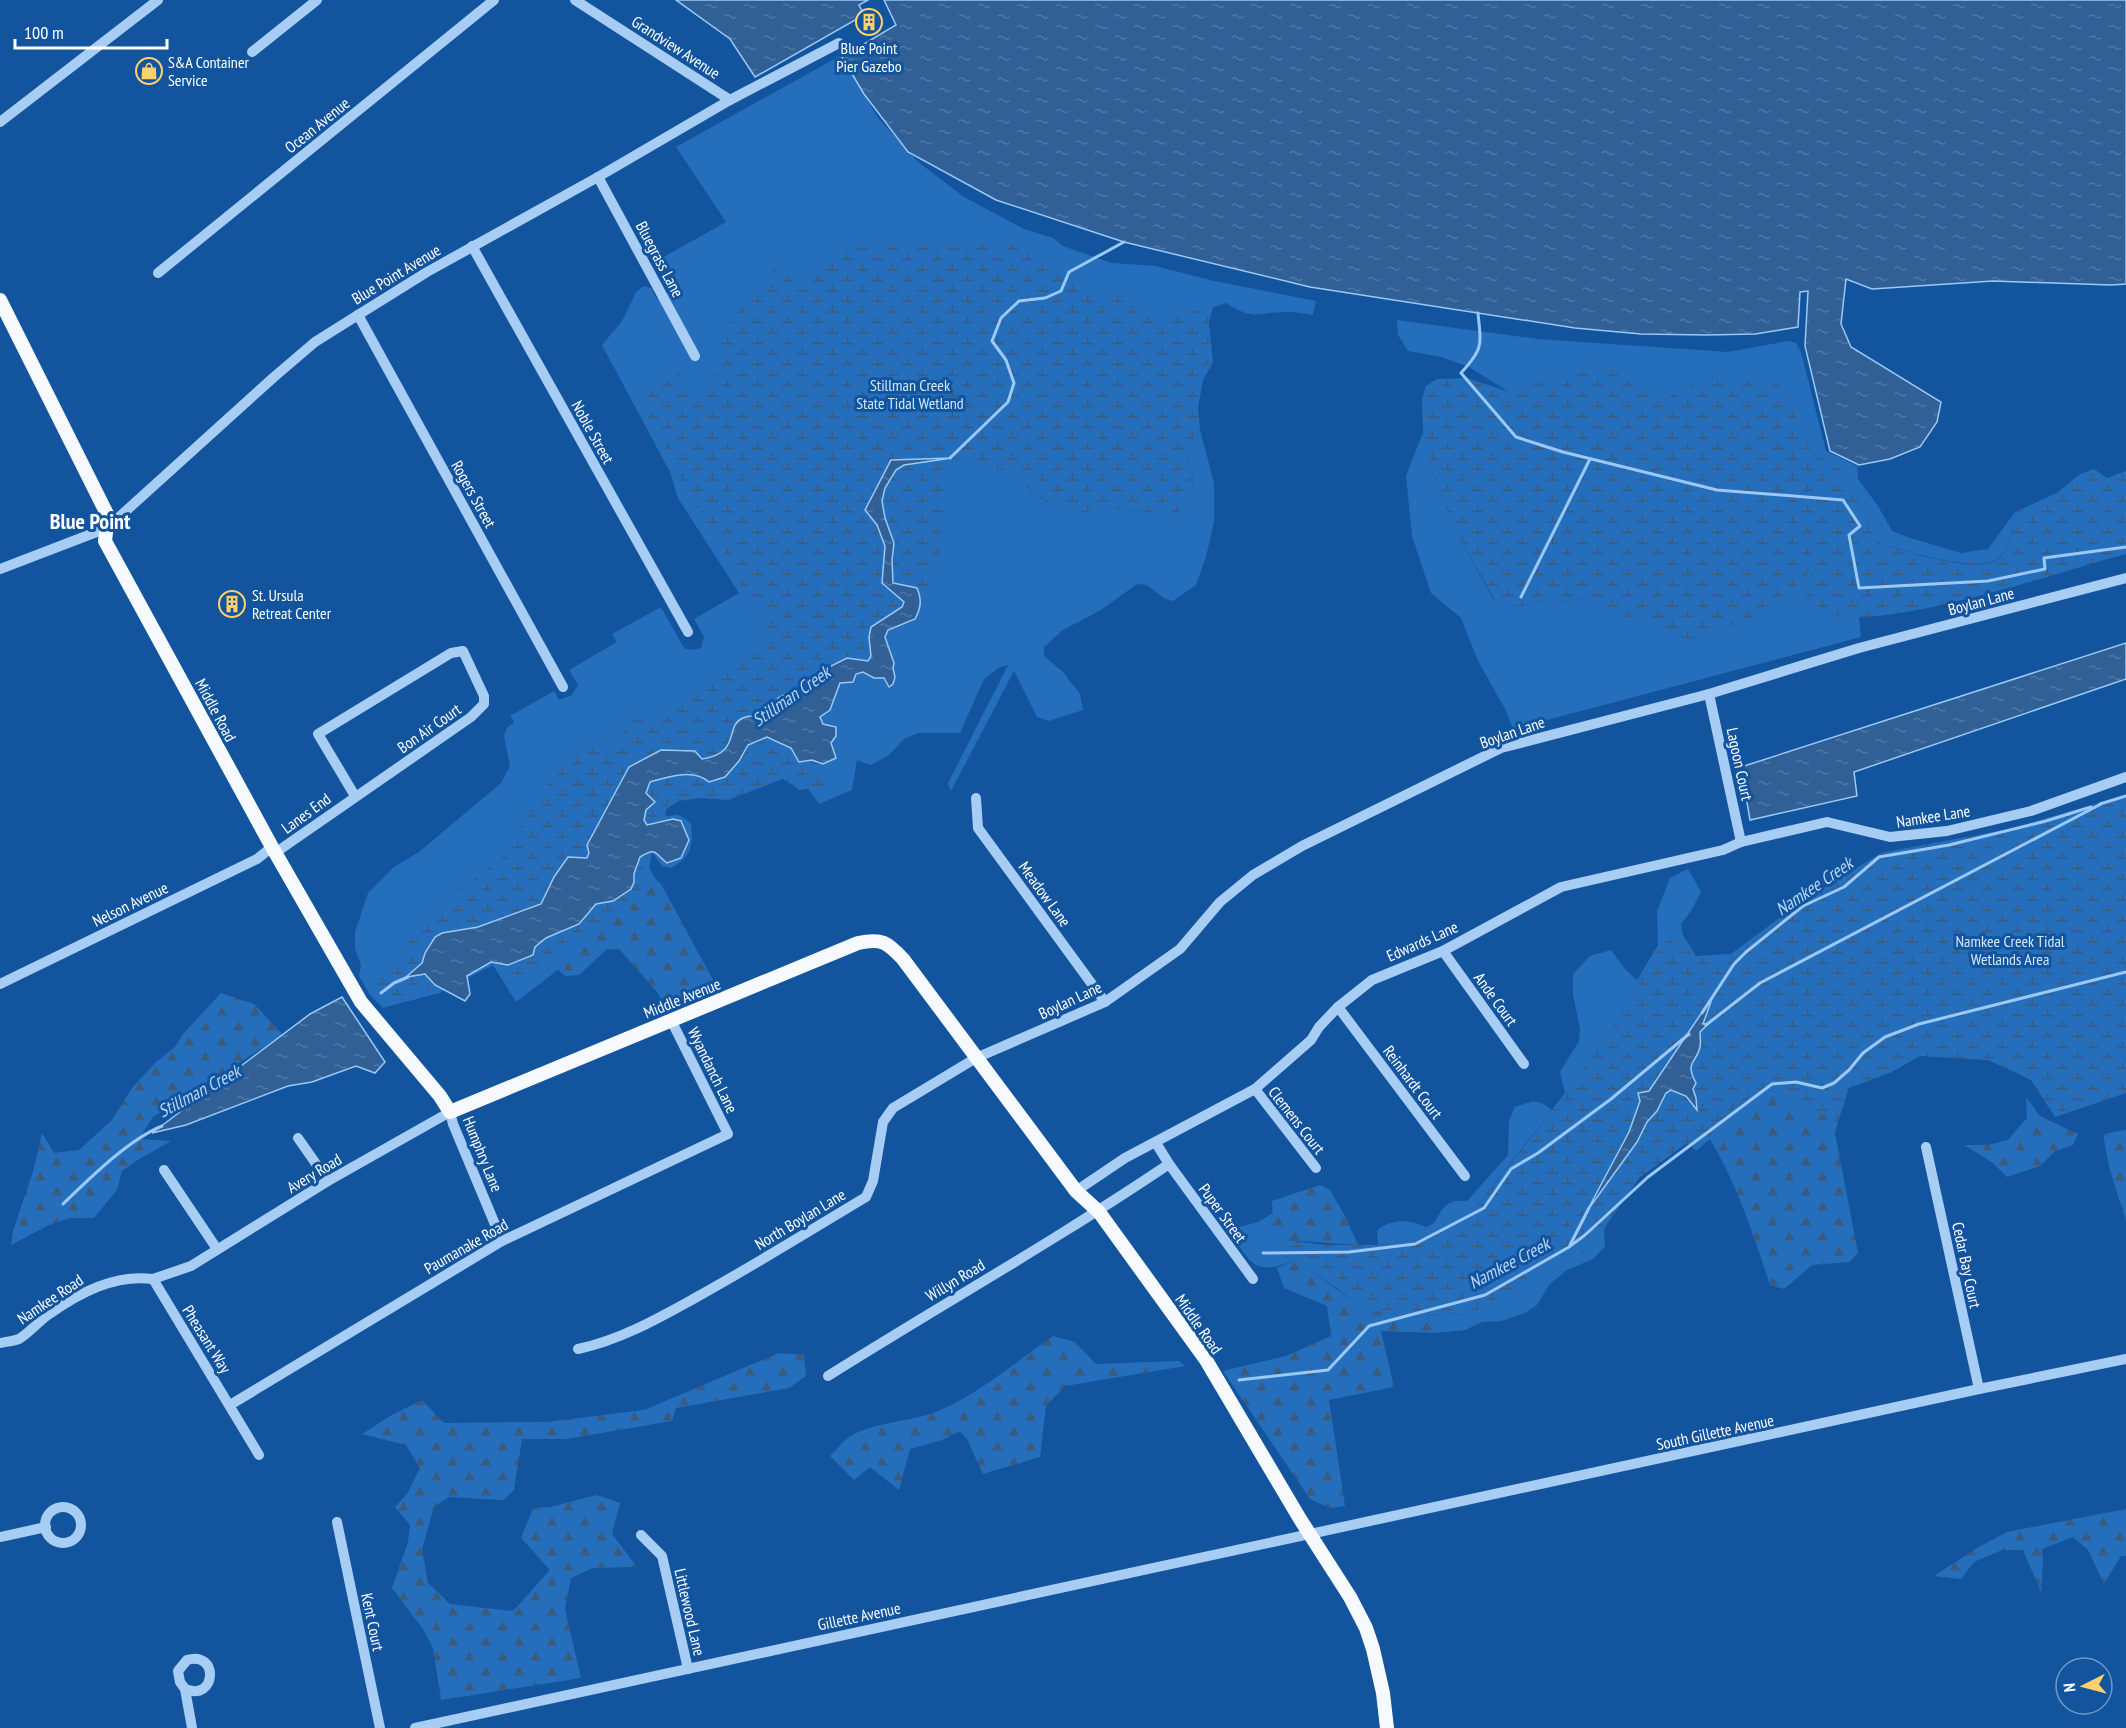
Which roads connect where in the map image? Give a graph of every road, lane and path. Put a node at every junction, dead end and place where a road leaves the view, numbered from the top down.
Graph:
1 (158, 0) edge
2 (317, 0) edge
3 (494, 0) edge
4 (575, 0) edge
5 (838, 43) dead end
6 (252, 52) dead end
7 (730, 100) junction
8 (0, 122) edge
9 (598, 177) junction
10 (472, 246) junction
11 (158, 273) dead end
12 (1, 305) edge
13 (358, 315) junction
14 (695, 356) dead end
15 (107, 528) junction
16 (0, 569) edge
17 (2126, 578) edge
18 (688, 632) dead end
19 (564, 687) dead end
20 (1709, 693) junction
21 (2126, 777) edge
22 (355, 796) junction
23 (976, 798) dead end
24 (1741, 842) junction
25 (274, 850) junction
26 (1443, 951) junction
27 (916, 977) joint
28 (0, 984) edge
29 (1105, 1002) junction
30 (1338, 1007) junction
31 (671, 1020) junction
32 (976, 1058) junction
33 (1524, 1064) dead end
34 (1255, 1089) junction
35 (450, 1112) junction
36 (728, 1134) joint
37 (298, 1138) dead end
38 (1156, 1143) junction
39 (1926, 1147) dead end
40 (1169, 1164) junction
41 (1316, 1168) dead end
42 (164, 1170) dead end
43 (1465, 1176) dead end
44 (328, 1181) junction
45 (1076, 1191) junction
46 (1098, 1212) junction
47 (502, 1241) junction
48 (217, 1249) junction
49 (153, 1279) junction
50 (1254, 1279) dead end
51 (0, 1343) edge
52 (578, 1349) dead end
53 (2126, 1359) edge
54 (828, 1376) dead end
55 (1979, 1389) junction
56 (230, 1405) junction
57 (259, 1455) dead end
58 (337, 1522) dead end
59 (46, 1527) dead end
60 (1310, 1534) junction
61 (641, 1535) dead end
62 (0, 1537) edge
63 (688, 1669) junction
64 (185, 1689) dead end
65 (192, 1728) edge
66 (380, 1728) edge
67 (415, 1728) edge
68 (1387, 1728) edge

1 - 8 street
2 - 6 street
3 - 11 street, Ocean Avenue
4 - 7 street, Grandview Avenue
5 - 7 street, Blue Point Avenue
7 - 9 street, Blue Point Avenue
9 - 10 street, Blue Point Avenue
9 - 14 street, Bluegrass Lane
10 - 13 street, Blue Point Avenue
10 - 18 street, Noble Street
12 - 15 main road, Middle Road
13 - 15 street, Blue Point Avenue
13 - 19 street, Rogers Street
15 - 16 street, Blue Point Avenue
15 - 25 main road, Middle Road
17 - 20 street, Boylan Lane
20 - 24 street, Lagoon Court
20 - 29 street, Boylan Lane
21 - 24 street, Namkee Lane
22 - 22 street, Bon Air Court
22 - 25 street, Lanes End
23 - 29 street, Meadow Lane
24 - 26 street, Edwards Lane
25 - 28 street, Nelson Avenue
25 - 35 main road, Middle Road
26 - 30 street, Edwards Lane
26 - 33 street, Ande Court
27 - 31 main road, Middle Avenue
27 - 32 main road, Middle Road
29 - 32 street, Boylan Lane
30 - 34 street, Edwards Lane
30 - 43 street, Reinhardt Court
31 - 35 main road, Middle Avenue
31 - 36 street, Wyandanch Lane
32 - 45 main road, Middle Road
32 - 52 street, North Boylan Lane
34 - 38 street, Edwards Lane
34 - 41 street, Clemens Court
35 - 44 street, Avery Road
35 - 47 street, Humphry Lane
36 - 47 street, Paumanake Road
37 - 44 street
38 - 40 street
38 - 45 street, Edwards Lane
39 - 55 street, Cedar Bay Court
40 - 46 street, Willyn Road
40 - 50 street, Puper Street
42 - 48 street
44 - 48 street, Avery Road
45 - 46 main road, Middle Road
46 - 54 street, Willyn Road
46 - 60 main road, Middle Road
47 - 56 street, Paumanake Road
48 - 49 street, Avery Road
49 - 51 street, Namkee Road
49 - 56 street, Pheasant Way
53 - 55 street, South Gillette Avenue
55 - 60 street, South Gillette Avenue
56 - 57 street, Pheasant Way
58 - 66 street, Kent Court
59 - 62 street
60 - 63 street, Gillette Avenue
60 - 68 main road, Middle Road
61 - 63 street, Littlewood Lane
63 - 67 street, Gillette Avenue
64 - 65 street

